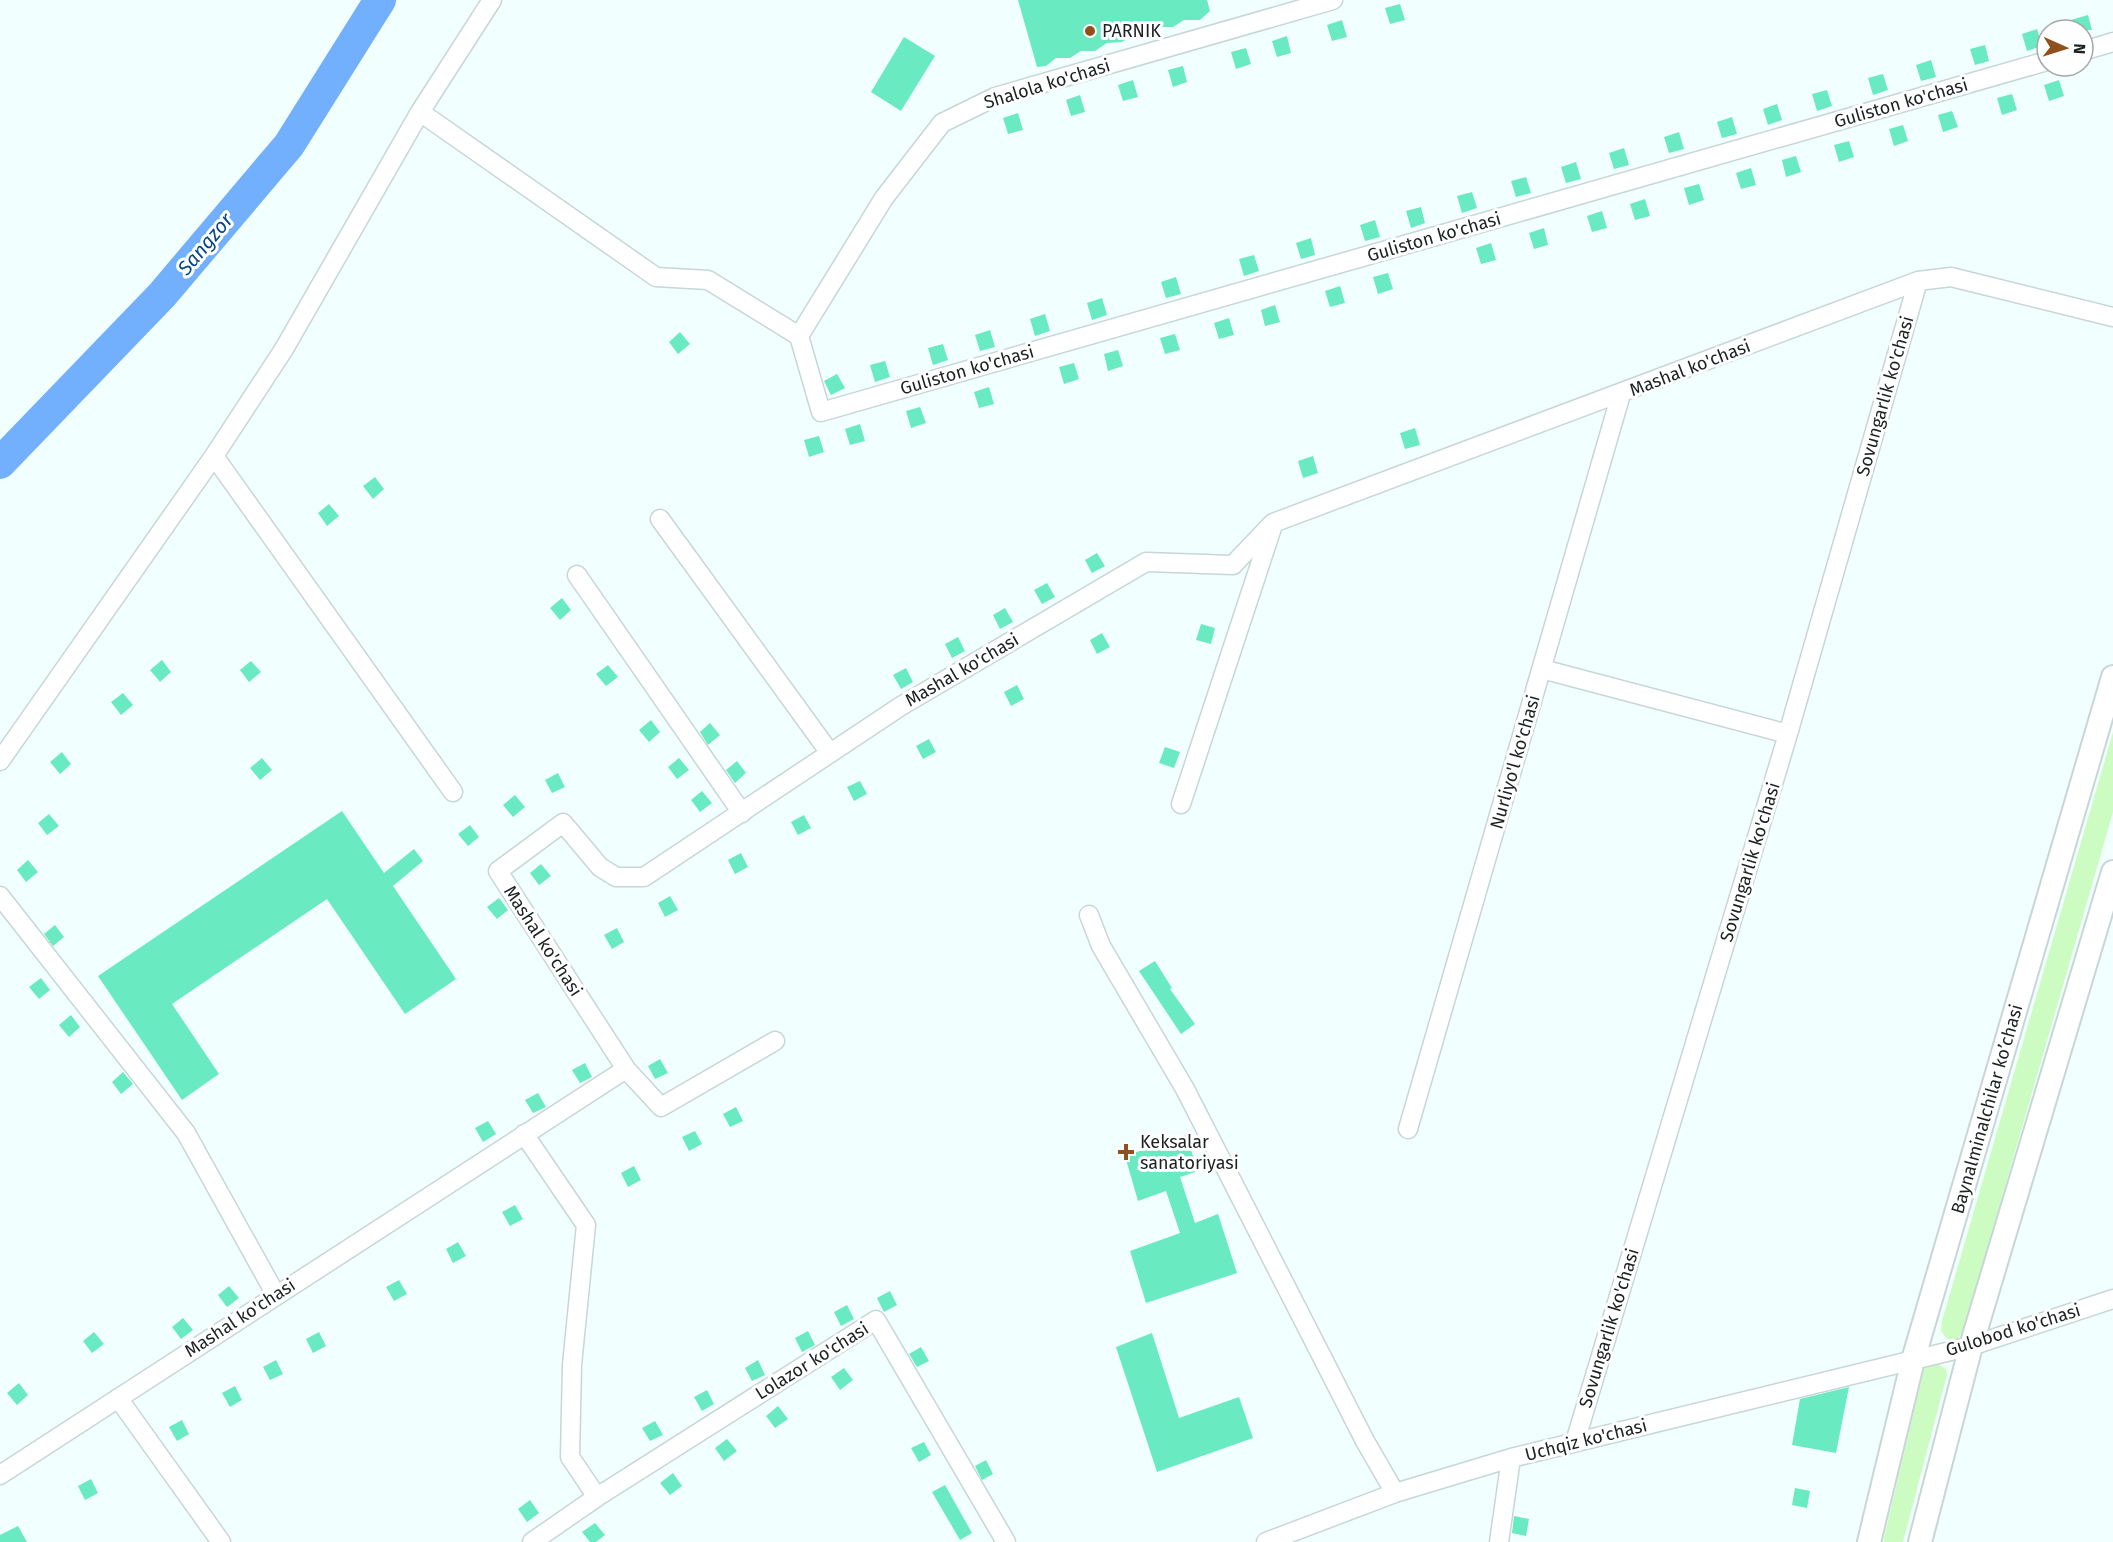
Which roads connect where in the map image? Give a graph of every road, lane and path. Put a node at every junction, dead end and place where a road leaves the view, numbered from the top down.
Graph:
1 (492, 0) edge
2 (1333, 0) edge
3 (2113, 42) edge
4 (2095, 47) edge
5 (2035, 64) edge
6 (420, 112) junction
7 (1918, 281) junction
8 (2113, 317) edge
9 (799, 336) junction
10 (1621, 394) junction
11 (214, 456) junction
12 (660, 519) dead end
13 (1273, 524) junction
14 (577, 575) dead end
15 (1542, 669) junction
16 (2113, 677) edge
17 (1788, 734) junction
18 (830, 753) junction
19 (0, 761) edge
20 (453, 792) dead end
21 (1181, 804) dead end
22 (742, 813) junction
23 (2113, 872) edge
24 (0, 896) edge
25 (1089, 915) dead end
26 (775, 1041) dead end
27 (626, 1069) junction
28 (1408, 1129) dead end
29 (524, 1134) junction
30 (276, 1295) junction
31 (2113, 1299) edge
32 (1971, 1346) junction
33 (1913, 1360) junction
34 (118, 1398) junction
35 (1575, 1442) junction
36 (1511, 1458) junction
37 (0, 1475) edge
38 (1395, 1493) junction
39 (597, 1497) junction
40 (221, 1542) edge
41 (532, 1542) edge
42 (1006, 1542) edge
43 (1266, 1542) edge
44 (1499, 1542) edge
45 (1869, 1542) edge
46 (1920, 1542) edge

1 - 6 street
2 - 9 street, Shalola ko'chasi
3 - 4 street
5 - 9 street, Guliston ko'chasi
6 - 9 street
6 - 11 street
7 - 8 street, Mashal ko'chasi
7 - 10 street, Mashal ko'chasi
7 - 17 street, Sovungarlik ko'chasi
10 - 13 street, Mashal ko'chasi
10 - 15 street, Nurliyo'l ko'chasi
11 - 19 street
11 - 20 street
12 - 18 street
13 - 18 street, Mashal ko'chasi
13 - 21 street
14 - 22 street
15 - 17 street
15 - 28 street, Nurliyo'l ko'chasi
16 - 33 main road, Baynalminalchilar ko’chasi
17 - 35 street, Sovungarlik ko'chasi
18 - 22 street, Mashal ko'chasi
22 - 27 street, Mashal ko'chasi
23 - 32 main road
24 - 30 street
25 - 38 street
26 - 27 street
27 - 29 street, Mashal ko'chasi
29 - 30 street, Mashal ko'chasi
29 - 39 street
30 - 34 street, Mashal ko'chasi
31 - 32 street, Gulobod ko'chasi
32 - 33 street, Gulobod ko'chasi
32 - 46 main road
33 - 35 street, Uchqiz ko'chasi
33 - 45 main road, Baynalminalchilar ko’chasi
34 - 37 street, Mashal ko'chasi
34 - 40 street
35 - 36 street, Uchqiz ko'chasi
36 - 38 street, Uchqiz ko'chasi
36 - 44 street
38 - 43 street, Uchqiz ko'chasi
39 - 41 street, Lolazor ko'chasi
39 - 42 street, Lolazor ko'chasi

